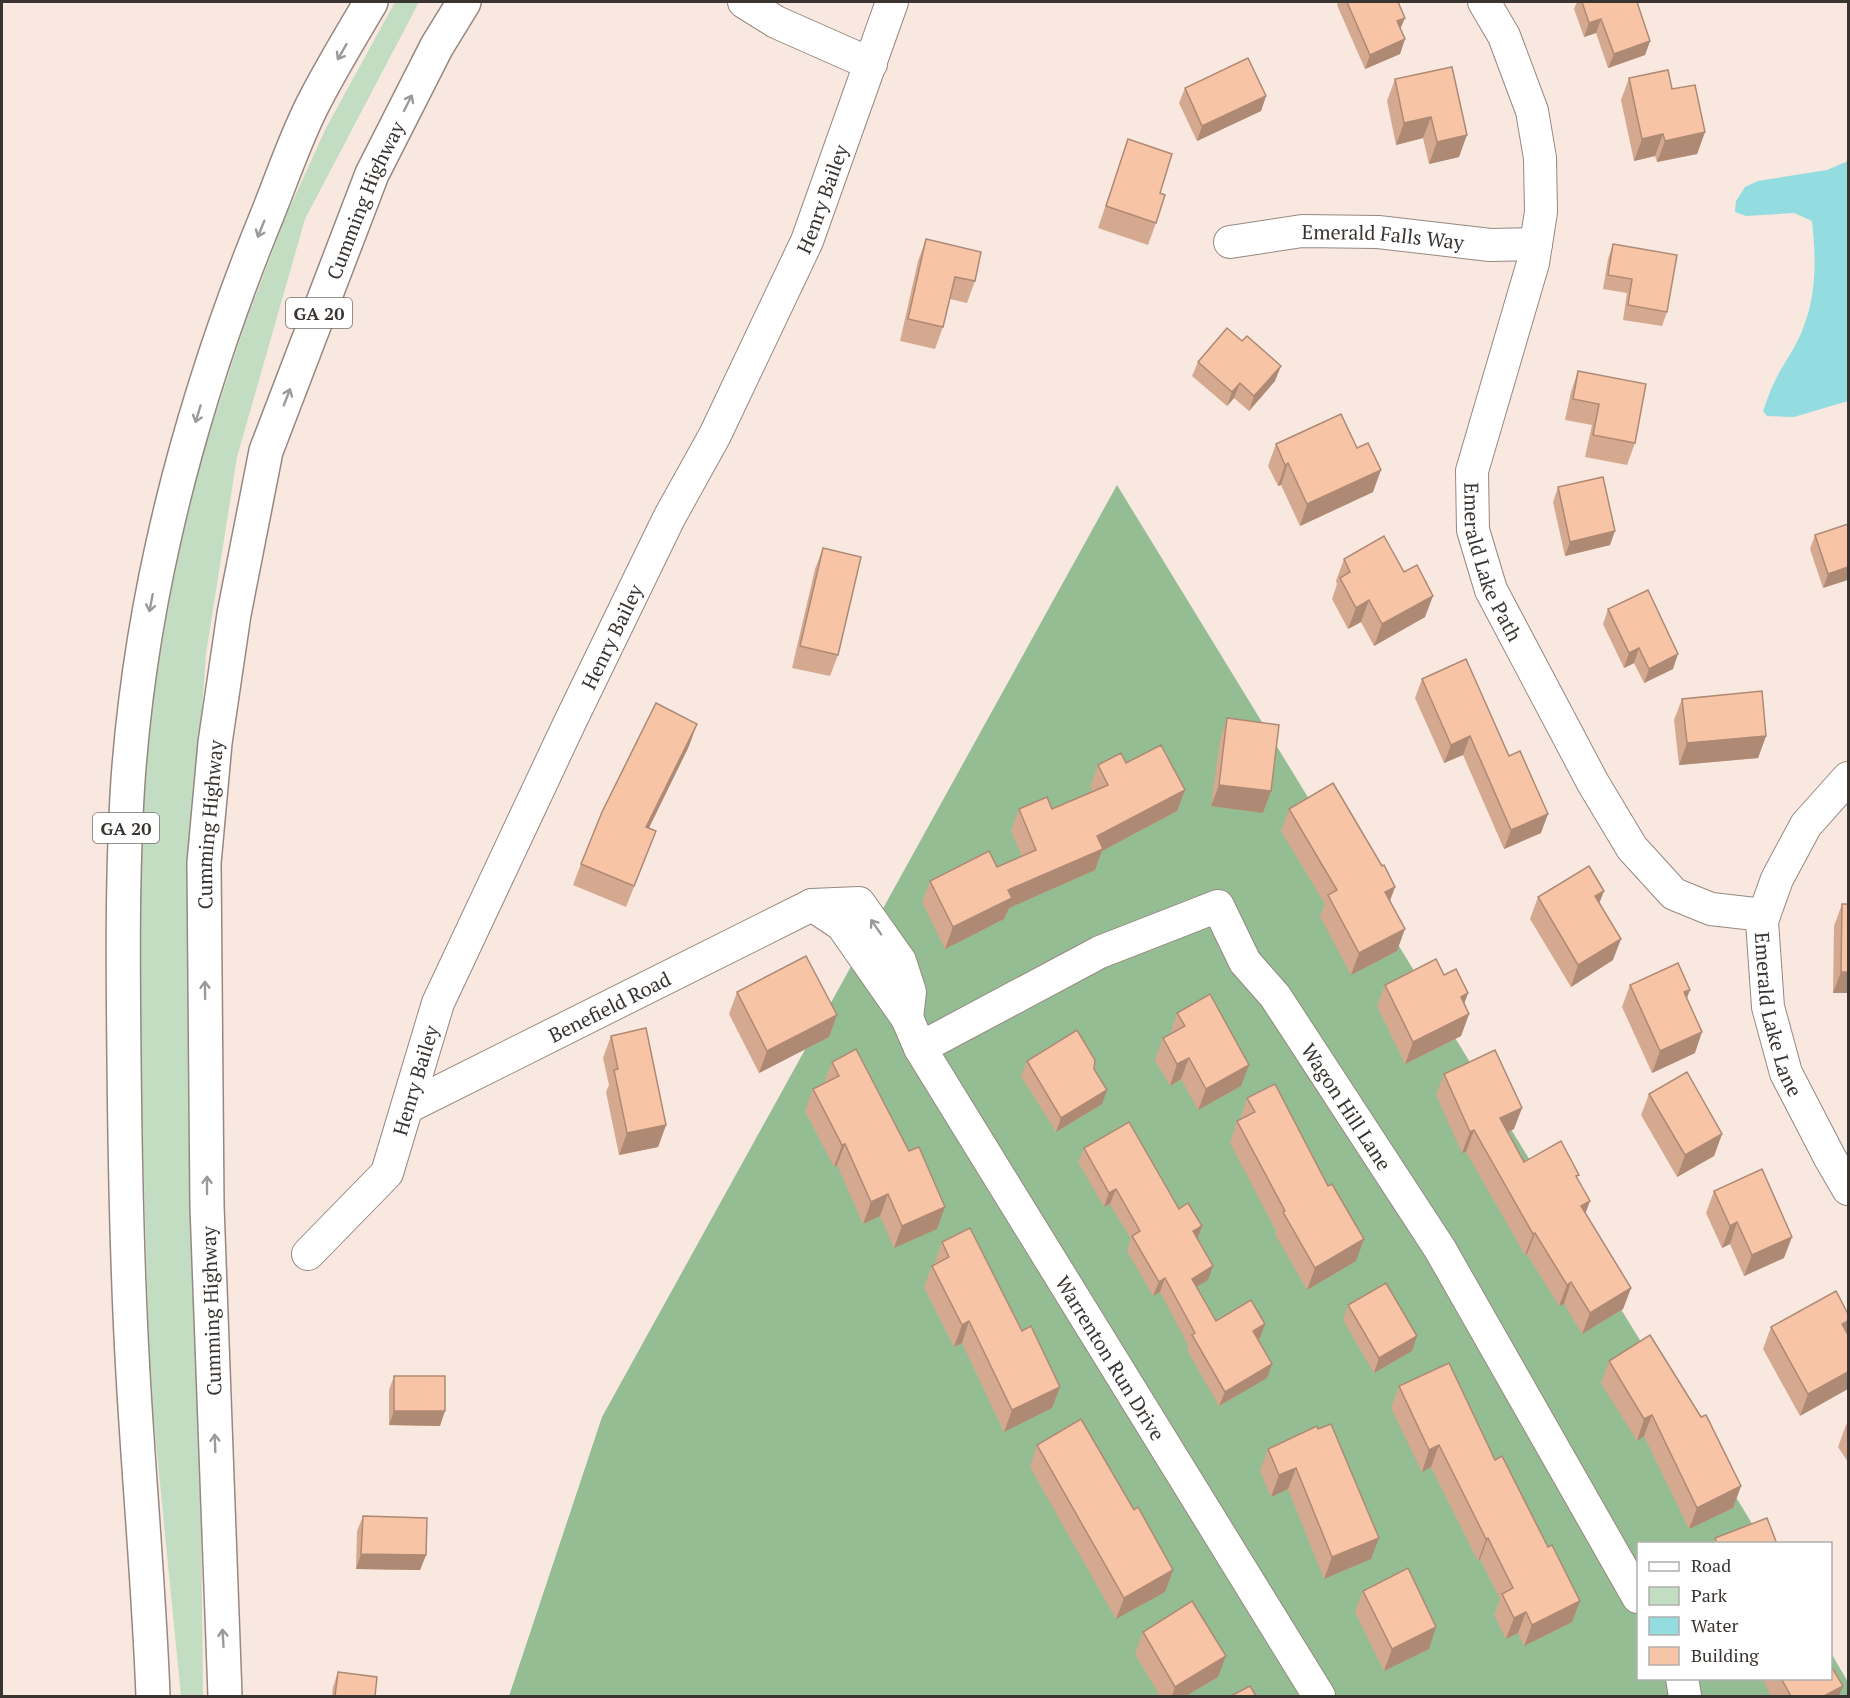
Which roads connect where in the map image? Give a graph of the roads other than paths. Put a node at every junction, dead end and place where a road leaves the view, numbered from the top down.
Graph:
1 (371, 2) edge
2 (464, 2) edge
3 (744, 2) edge
4 (892, 2) edge
5 (1484, 2) edge
6 (871, 64) junction
7 (1230, 242) dead end
8 (1536, 244) junction
9 (1848, 778) edge
10 (812, 905) joint
11 (1764, 915) junction
12 (920, 1048) junction
13 (408, 1107) junction
14 (1848, 1189) edge
15 (308, 1254) dead end
16 (1637, 1595) edge
17 (1682, 1680) edge
18 (153, 1696) edge
19 (225, 1696) edge
20 (1318, 1696) edge
21 (1685, 1696) edge

1 -> 18 highway, GA 20
19 -> 2 highway, Cumming Highway / GA 20
3 - 6 street
4 - 6 street, Henry Bailey
5 - 8 street, Emerald Lake Path
6 - 13 street, Henry Bailey
7 - 8 street, Emerald Falls Way
8 - 11 street, Emerald Lake Path
9 - 11 street, Emerald Lake Lane
10 - 12 street, Warrenton Run Drive
10 - 13 street, Benefield Road
11 - 14 street, Emerald Lake Lane
12 - 16 street, Wagon Hill Lane
12 - 20 street, Warrenton Run Drive
13 - 15 street, Henry Bailey
17 - 21 street

